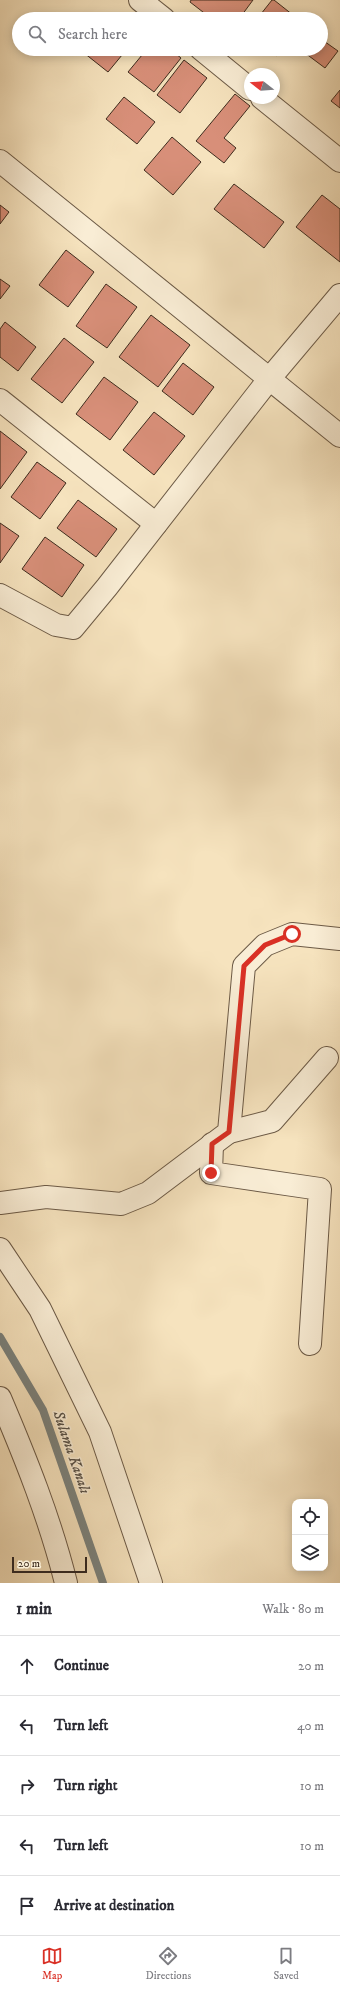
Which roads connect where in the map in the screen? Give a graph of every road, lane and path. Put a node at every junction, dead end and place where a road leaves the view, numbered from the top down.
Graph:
1 (140, 0) edge
2 (155, 12) edge
3 (210, 56) edge
4 (244, 84) edge
5 (269, 104) edge
6 (0, 161) edge
7 (340, 161) edge
8 (340, 295) edge
9 (270, 378) junction
10 (0, 400) edge
11 (340, 436) edge
12 (156, 524) junction
13 (0, 595) edge
14 (340, 939) edge
15 (327, 1058) dead end
16 (220, 1138) junction
17 (0, 1203) edge
18 (0, 1249) edge
19 (310, 1344) dead end
20 (0, 1398) edge
21 (66, 1583) edge
22 (151, 1583) edge

1 - 2 street
3 - 4 street
5 - 7 street
6 - 9 street
8 - 9 street
9 - 11 street
9 - 12 street
10 - 12 street
12 - 13 street
14 - 16 street
15 - 16 street
16 - 17 street
16 - 19 street
18 - 22 street
20 - 21 street

